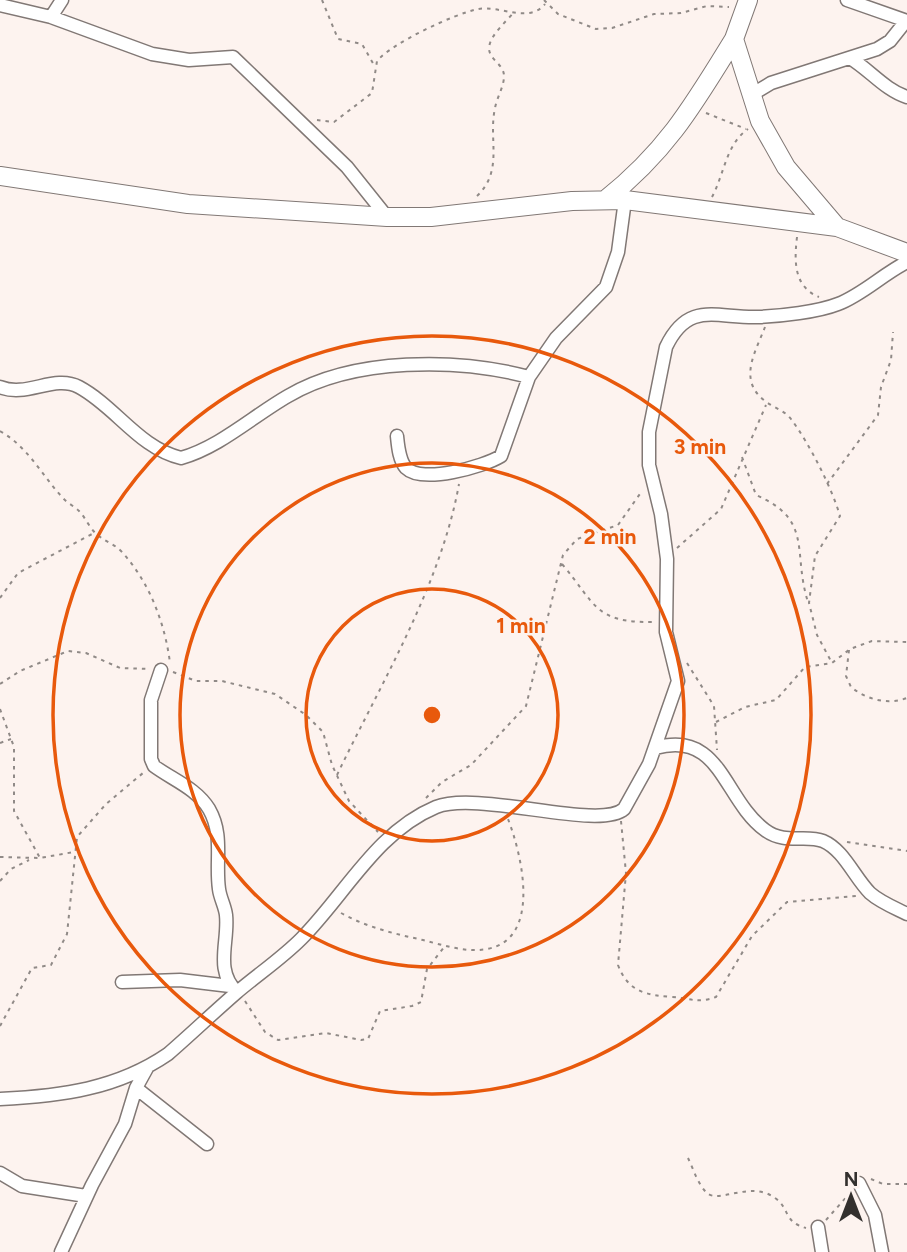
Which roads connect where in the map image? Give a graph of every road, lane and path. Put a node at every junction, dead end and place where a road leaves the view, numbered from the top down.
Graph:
1 (62, 0) edge
2 (323, 0) edge
3 (748, 0) edge
4 (847, 0) edge
5 (544, 2) edge
6 (0, 5) edge
7 (514, 12) junction
8 (51, 17) junction
9 (740, 19) junction
10 (907, 21) edge
11 (734, 39) junction
12 (849, 58) junction
13 (375, 66) junction
14 (751, 95) junction
15 (907, 97) edge
16 (694, 106) junction
17 (299, 118) junction
18 (756, 129) junction
19 (0, 176) edge
20 (605, 200) junction
21 (625, 200) junction
22 (707, 211) junction
23 (462, 212) junction
24 (387, 217) junction
25 (800, 222) junction
26 (837, 227) junction
27 (907, 253) edge
28 (907, 262) edge
29 (841, 304) junction
30 (769, 316) junction
31 (893, 332) dead end
32 (529, 377) junction
33 (0, 387) edge
34 (767, 403) junction
35 (0, 431) edge
36 (397, 436) dead end
37 (741, 456) junction
38 (461, 469) junction
39 (652, 481) junction
40 (826, 484) junction
41 (95, 533) junction
42 (667, 559) junction
43 (561, 563) junction
44 (0, 598) edge
45 (808, 603) junction
46 (666, 622) junction
47 (907, 642) edge
48 (850, 649) junction
49 (673, 657) junction
50 (832, 663) junction
51 (161, 670) junction
52 (177, 673) junction
53 (0, 684) edge
54 (907, 698) edge
55 (0, 709) edge
56 (716, 722) junction
57 (12, 739) junction
58 (0, 743) edge
59 (655, 748) junction
60 (716, 764) junction
61 (154, 766) junction
62 (337, 776) junction
63 (503, 805) junction
64 (620, 814) junction
65 (415, 817) junction
66 (387, 839) junction
67 (843, 842) dead end
68 (907, 851) edge
69 (75, 852) junction
70 (0, 857) edge
71 (31, 858) junction
72 (40, 858) junction
73 (0, 881) edge
74 (872, 894) junction
75 (332, 906) junction
76 (907, 914) edge
77 (445, 945) junction
78 (122, 982) dead end
79 (234, 989) junction
80 (0, 1026) edge
81 (148, 1068) junction
82 (136, 1088) junction
83 (0, 1099) edge
84 (207, 1144) dead end
85 (688, 1158) dead end
86 (0, 1173) edge
87 (859, 1183) junction
88 (907, 1184) edge
89 (86, 1196) junction
90 (818, 1227) junction
91 (61, 1252) edge
92 (822, 1252) edge
93 (882, 1252) edge

1 - 8 street
2 - 13 path
3 - 9 street
4 - 10 street
5 - 7 path
5 - 9 path
6 - 8 street
7 - 13 path
7 - 23 path
8 - 17 street
9 - 11 street
10 - 12 street
11 - 14 street
11 - 16 street
12 - 14 street
12 - 15 street
13 - 17 path
14 - 18 street
16 - 18 path
16 - 20 street
17 - 24 street
18 - 22 path
18 - 26 street
19 - 24 street
20 - 21 street
20 - 23 street
21 - 22 street
21 - 32 street
22 - 25 street
23 - 24 street
25 - 26 street
25 - 29 path
26 - 27 street
28 - 29 street
29 - 30 street
30 - 34 path
30 - 39 street
31 - 40 path
32 - 33 street
32 - 38 street
34 - 37 path
34 - 40 path
35 - 41 path
36 - 38 street
37 - 42 path
37 - 45 path
38 - 62 path
39 - 42 street
39 - 43 path
40 - 45 path
41 - 44 path
41 - 52 path
42 - 46 street
43 - 46 path
43 - 65 path
45 - 50 path
46 - 49 street
47 - 48 path
48 - 50 path
48 - 54 path
49 - 56 path
49 - 59 street
50 - 56 path
51 - 52 path
51 - 53 path
51 - 61 street
52 - 62 path
55 - 57 path
56 - 60 path
57 - 58 path
57 - 72 path
59 - 60 street
59 - 64 street
60 - 74 street
61 - 69 path
61 - 79 street
62 - 66 path
63 - 64 street
63 - 65 street
63 - 77 path
64 - 74 path
65 - 66 street
66 - 75 street
67 - 68 path
69 - 72 path
69 - 80 path
70 - 71 path
71 - 72 path
71 - 73 path
74 - 76 street
75 - 77 path
75 - 79 street
77 - 79 path
78 - 79 street
79 - 81 street
81 - 82 street
81 - 83 street
82 - 84 street
82 - 89 street
85 - 90 path
86 - 89 street
87 - 88 path
87 - 90 path
87 - 93 street
89 - 91 street
90 - 92 street

